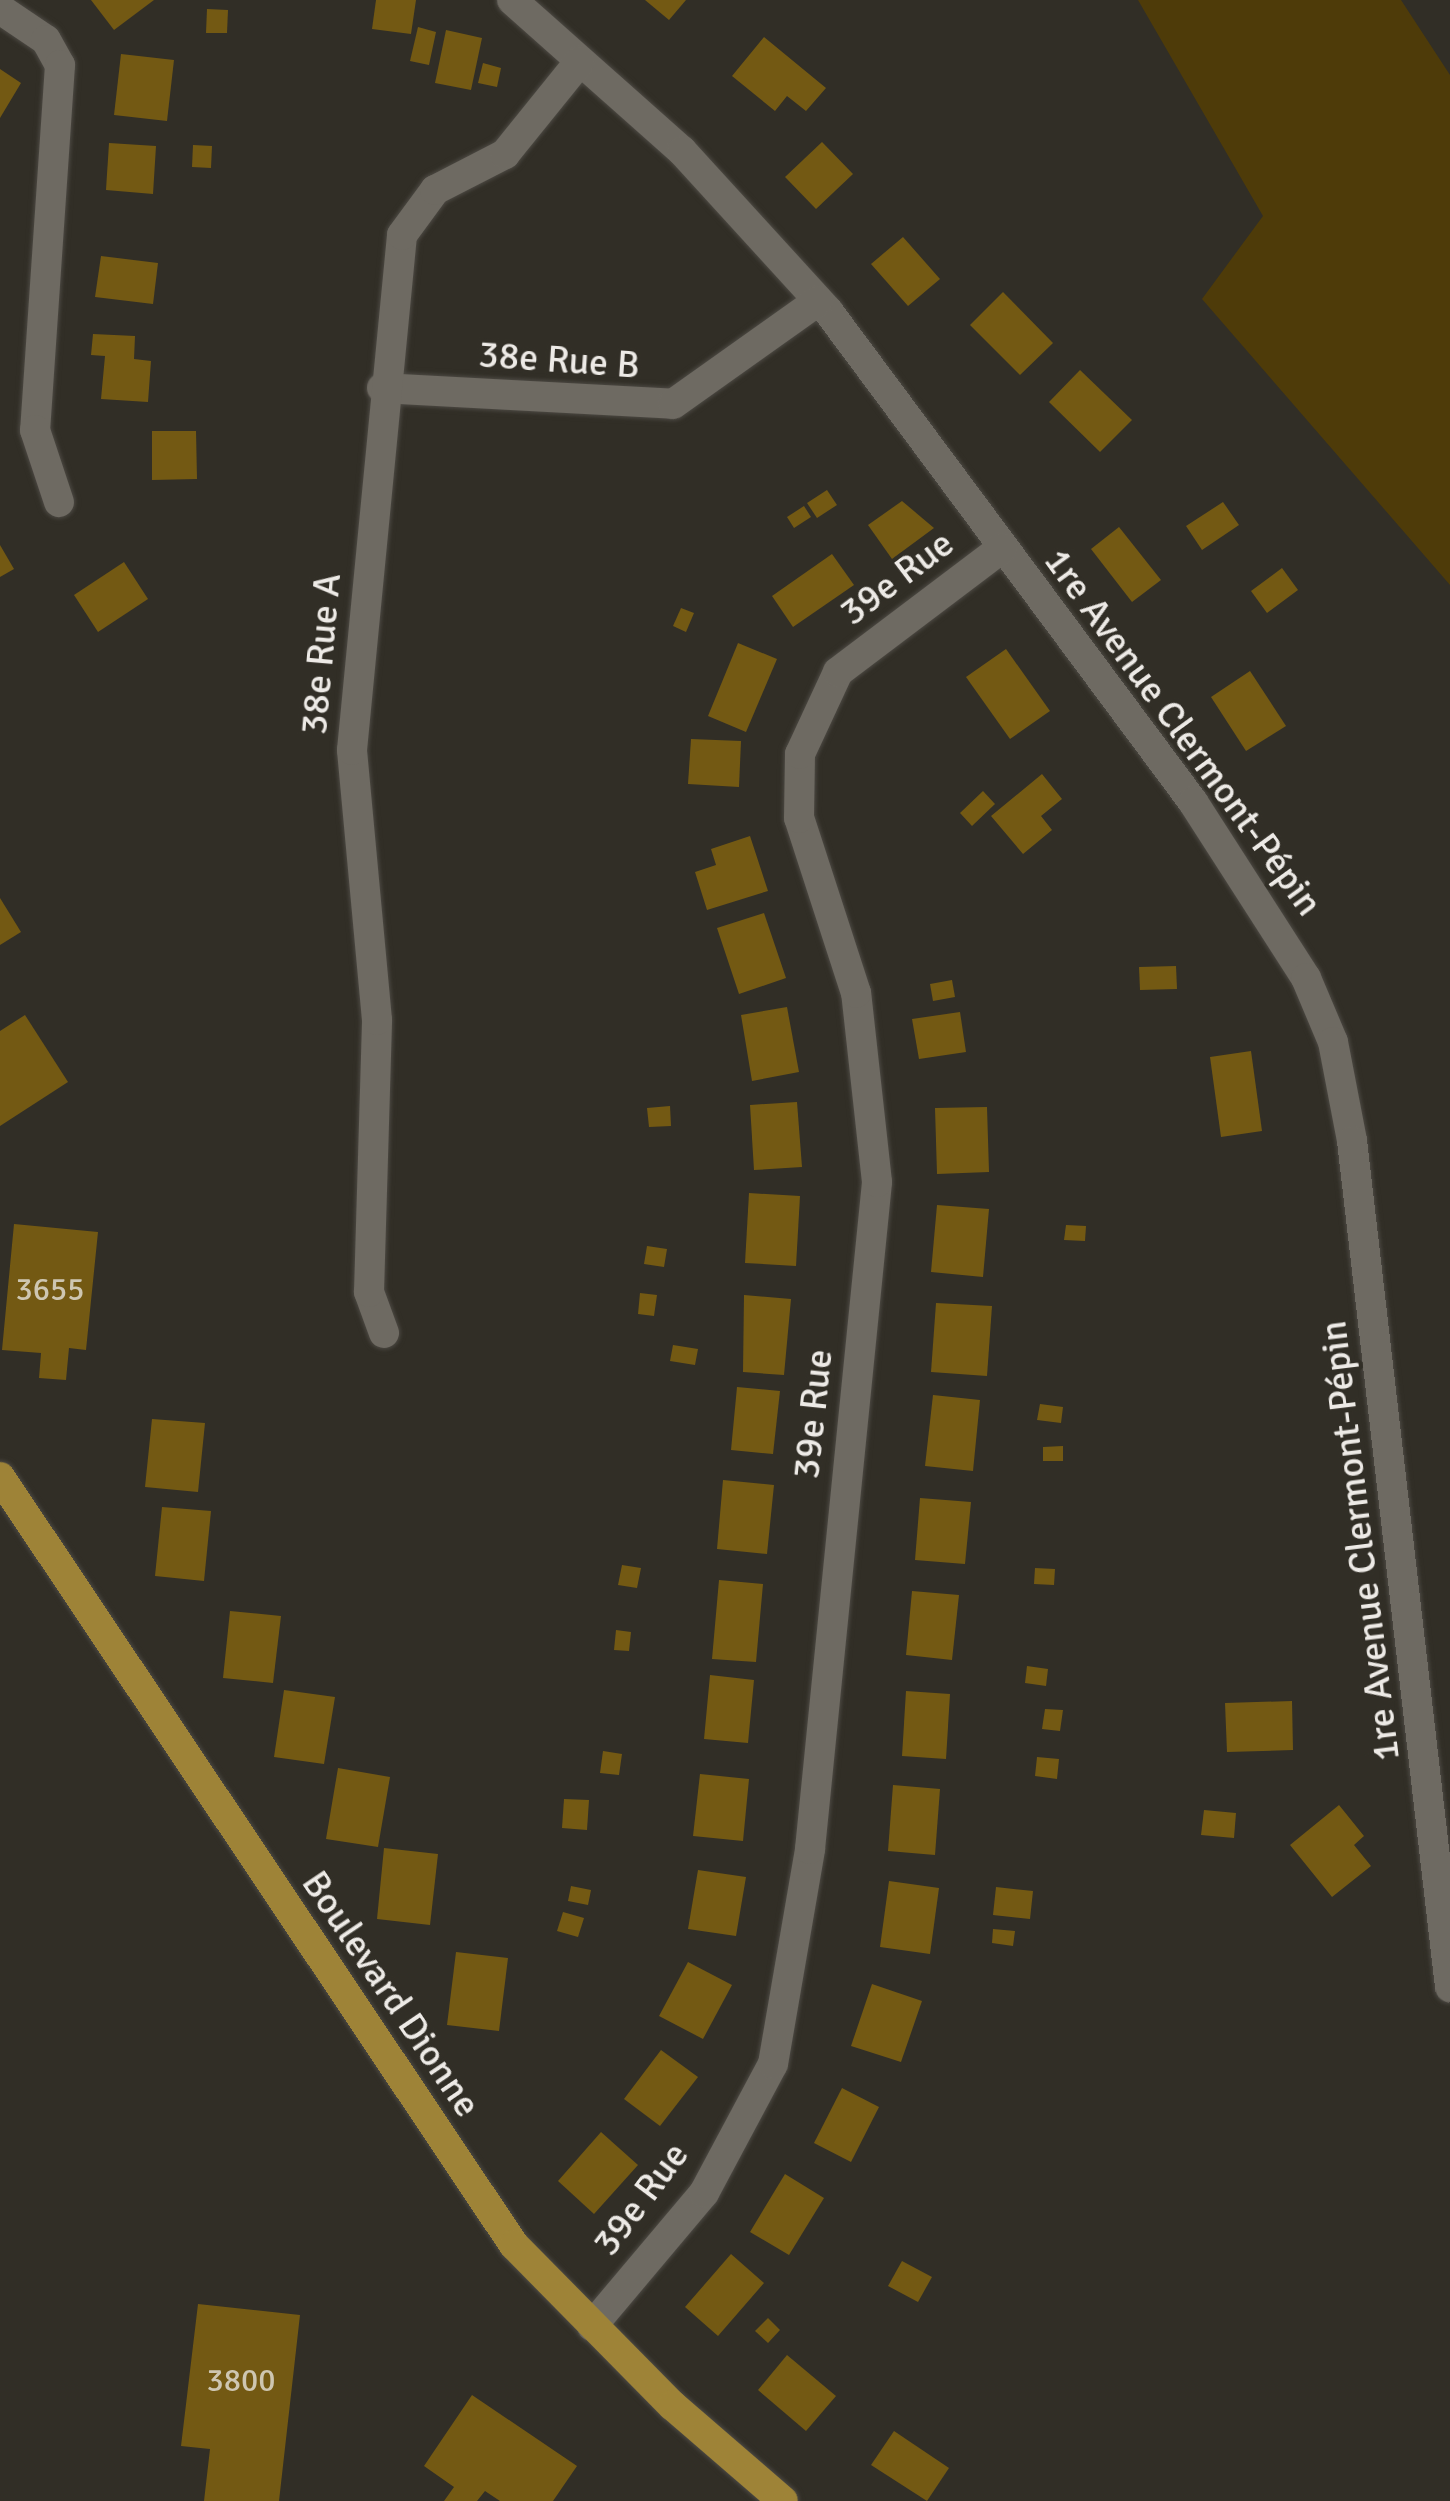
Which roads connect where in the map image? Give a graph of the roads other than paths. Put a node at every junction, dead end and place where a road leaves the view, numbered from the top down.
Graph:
1 (512, 0) edge
2 (0, 9) edge
3 (580, 60) junction
4 (818, 301) junction
5 (382, 388) junction
6 (59, 502) dead end
7 (1002, 548) junction
8 (384, 1333) dead end
9 (0, 1477) edge
10 (1450, 1987) edge
11 (592, 2326) junction
12 (783, 2501) edge

1 - 3 street, 1re Avenue Clermont-Pépin
2 - 6 street
3 - 4 street, 1re Avenue Clermont-Pépin
3 - 5 street, 38e Rue A
4 - 5 street, 38e Rue B
4 - 7 street, 1re Avenue Clermont-Pépin
5 - 8 street, 38e Rue A
7 - 10 street, 1re Avenue Clermont-Pépin
7 - 11 street, 39e Rue
9 - 11 main road, Boulevard Dionne
11 - 12 main road, Boulevard Dionne

